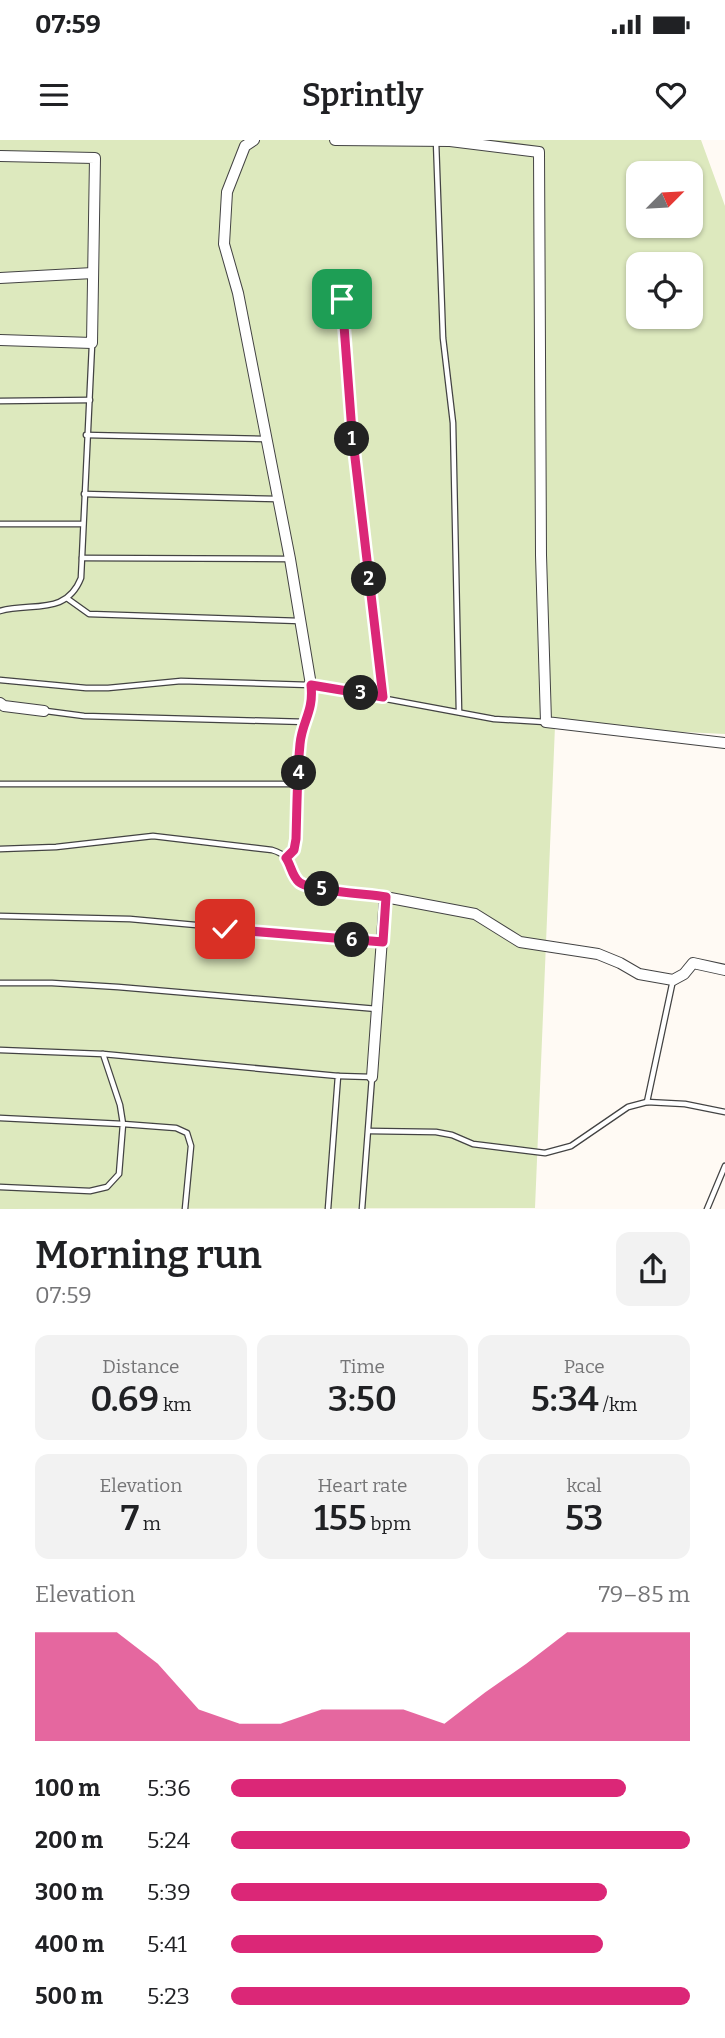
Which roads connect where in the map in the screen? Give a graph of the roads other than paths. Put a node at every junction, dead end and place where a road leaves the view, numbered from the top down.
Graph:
1 (254, 140) edge
2 (335, 140) edge
3 (380, 140) edge
4 (436, 141) edge
5 (0, 156) edge
6 (93, 273) junction
7 (0, 278) edge
8 (342, 299) dead end
9 (0, 340) edge
10 (92, 343) junction
11 (90, 400) junction
12 (0, 401) edge
13 (86, 435) junction
14 (265, 439) junction
15 (84, 494) junction
16 (278, 499) junction
17 (0, 524) edge
18 (83, 524) junction
19 (82, 558) junction
20 (290, 559) junction
21 (68, 599) junction
22 (0, 611) edge
23 (301, 621) junction
24 (0, 680) edge
25 (311, 685) junction
26 (383, 697) junction
27 (0, 703) edge
28 (44, 711) joint
29 (459, 712) junction
30 (307, 722) junction
31 (545, 722) junction
32 (725, 743) edge
33 (298, 783) junction
34 (0, 784) edge
35 (0, 849) edge
36 (286, 858) junction
37 (386, 897) junction
38 (0, 916) edge
39 (383, 942) junction
40 (725, 970) edge
41 (673, 979) junction
42 (0, 983) edge
43 (377, 1009) junction
44 (0, 1050) edge
45 (103, 1054) junction
46 (338, 1076) junction
47 (372, 1077) junction
48 (647, 1102) junction
49 (725, 1112) edge
50 (0, 1118) edge
51 (123, 1124) junction
52 (369, 1132) junction
53 (725, 1166) edge
54 (0, 1187) edge
55 (185, 1209) edge
56 (328, 1209) edge
57 (362, 1209) edge
58 (707, 1209) edge

1 - 14 street
2 - 3 street
3 - 4 street
4 - 29 lane
4 - 31 street
5 - 6 street
6 - 7 street
6 - 10 street
8 - 26 lane
9 - 10 street
10 - 11 lane
11 - 12 lane
11 - 13 lane
13 - 14 lane
13 - 15 lane
14 - 16 street
15 - 16 lane
15 - 18 lane
16 - 20 street
17 - 18 lane
18 - 19 lane
19 - 20 lane
19 - 21 lane
20 - 23 street
21 - 22 lane
21 - 23 lane
23 - 25 street
24 - 25 lane
25 - 26 lane
25 - 30 lane
26 - 29 lane
27 - 28 street
28 - 30 lane
29 - 31 lane
30 - 33 lane
31 - 32 street
33 - 34 lane
33 - 36 lane
35 - 36 lane
36 - 37 lane
37 - 39 street
37 - 41 street
38 - 39 lane
39 - 43 street
40 - 41 street
41 - 48 lane
42 - 43 lane
43 - 47 street
44 - 45 lane
45 - 46 lane
45 - 51 lane
46 - 47 lane
46 - 56 lane
47 - 52 lane
48 - 49 lane
48 - 52 lane
50 - 51 lane
51 - 54 lane
51 - 55 lane
52 - 57 lane
53 - 58 lane

